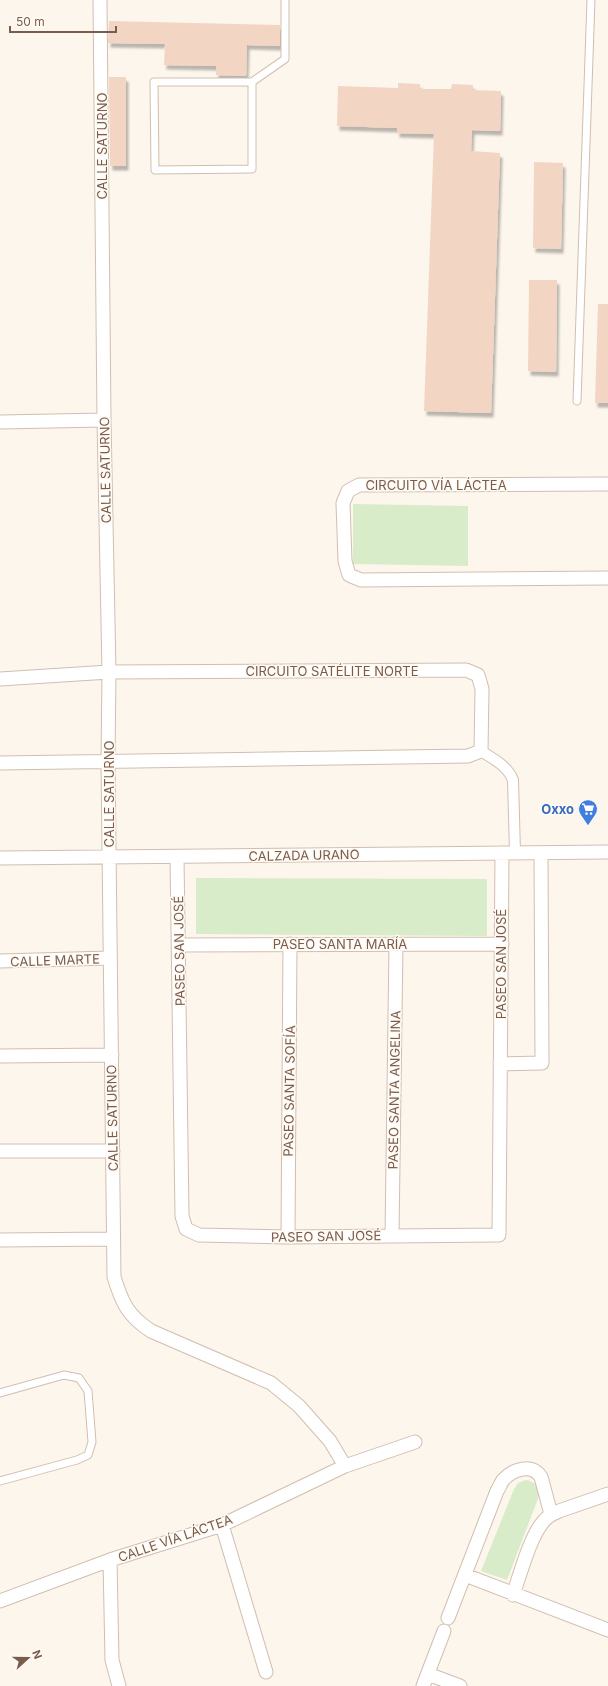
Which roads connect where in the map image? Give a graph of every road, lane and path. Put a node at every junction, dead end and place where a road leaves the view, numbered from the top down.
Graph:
1 (100, 0) edge
2 (285, 0) edge
3 (591, 0) edge
4 (252, 82) junction
5 (577, 401) dead end
6 (104, 420) junction
7 (0, 422) edge
8 (608, 484) edge
9 (608, 578) edge
10 (109, 672) junction
11 (0, 679) edge
12 (481, 751) junction
13 (108, 762) junction
14 (0, 763) edge
15 (608, 852) edge
16 (502, 853) junction
17 (515, 853) junction
18 (541, 853) junction
19 (177, 857) junction
20 (0, 858) edge
21 (109, 858) junction
22 (179, 944) junction
23 (290, 944) junction
24 (396, 944) junction
25 (502, 944) junction
26 (110, 958) junction
27 (0, 961) edge
28 (112, 1055) junction
29 (0, 1056) edge
30 (500, 1064) junction
31 (0, 1151) edge
32 (112, 1151) junction
33 (392, 1236) junction
34 (288, 1238) junction
35 (113, 1239) junction
36 (0, 1240) edge
37 (0, 1393) edge
38 (415, 1442) dead end
39 (345, 1466) junction
40 (0, 1481) edge
41 (608, 1494) edge
42 (551, 1514) junction
43 (222, 1525) junction
44 (110, 1560) junction
45 (464, 1575) junction
46 (513, 1595) junction
47 (0, 1601) edge
48 (448, 1618) dead end
49 (607, 1627) edge
50 (444, 1631) dead end
51 (266, 1672) dead end
52 (426, 1680) edge
53 (119, 1686) edge
54 (460, 1686) edge

1 - 6 street, CALLE SATURNO
2 - 4 lane
3 - 5 lane
4 - 4 lane
6 - 7 street
6 - 10 street, CALLE SATURNO
8 - 9 street, CIRCUITO VÍA LÁCTEA
10 - 11 street
10 - 12 street, CIRCUITO SATÉLITE NORTE
10 - 13 street, CALLE SATURNO
12 - 13 street
12 - 17 street
13 - 14 street
13 - 21 street, CALLE SATURNO
15 - 18 street, CALZADA URANO
16 - 17 street, CALZADA URANO
16 - 19 street, CALZADA URANO
16 - 25 street, PASEO SAN JOSÉ
17 - 18 street, CALZADA URANO
18 - 30 street
19 - 21 street, CALZADA URANO
19 - 22 street, PASEO SAN JOSÉ
20 - 21 street, CALZADA URANO
21 - 26 street, CALLE SATURNO
22 - 23 street, PASEO SANTA MARÍA
22 - 34 street, PASEO SAN JOSÉ
23 - 24 street, PASEO SANTA MARÍA
23 - 34 street, PASEO SANTA SOFÍA
24 - 25 street, PASEO SANTA MARÍA
24 - 33 street, PASEO SANTA ANGELINA
25 - 30 street, PASEO SAN JOSÉ
26 - 27 street, CALLE MARTE
26 - 28 street, CALLE SATURNO
28 - 29 street
28 - 32 street, CALLE SATURNO
30 - 33 street, PASEO SAN JOSÉ
31 - 32 street
32 - 35 street, CALLE SATURNO
33 - 34 street, PASEO SAN JOSÉ
35 - 36 street
35 - 39 street, CALLE SATURNO
37 - 40 lane
38 - 39 street, CALLE VÍA LÁCTEA
39 - 43 street, CALLE VÍA LÁCTEA
41 - 42 street
42 - 45 street
42 - 46 street
43 - 44 street, CALLE VÍA LÁCTEA
43 - 51 street
44 - 47 street, CALLE VÍA LÁCTEA
44 - 53 street
45 - 46 street
45 - 48 street
46 - 49 street
50 - 52 street
52 - 54 street

